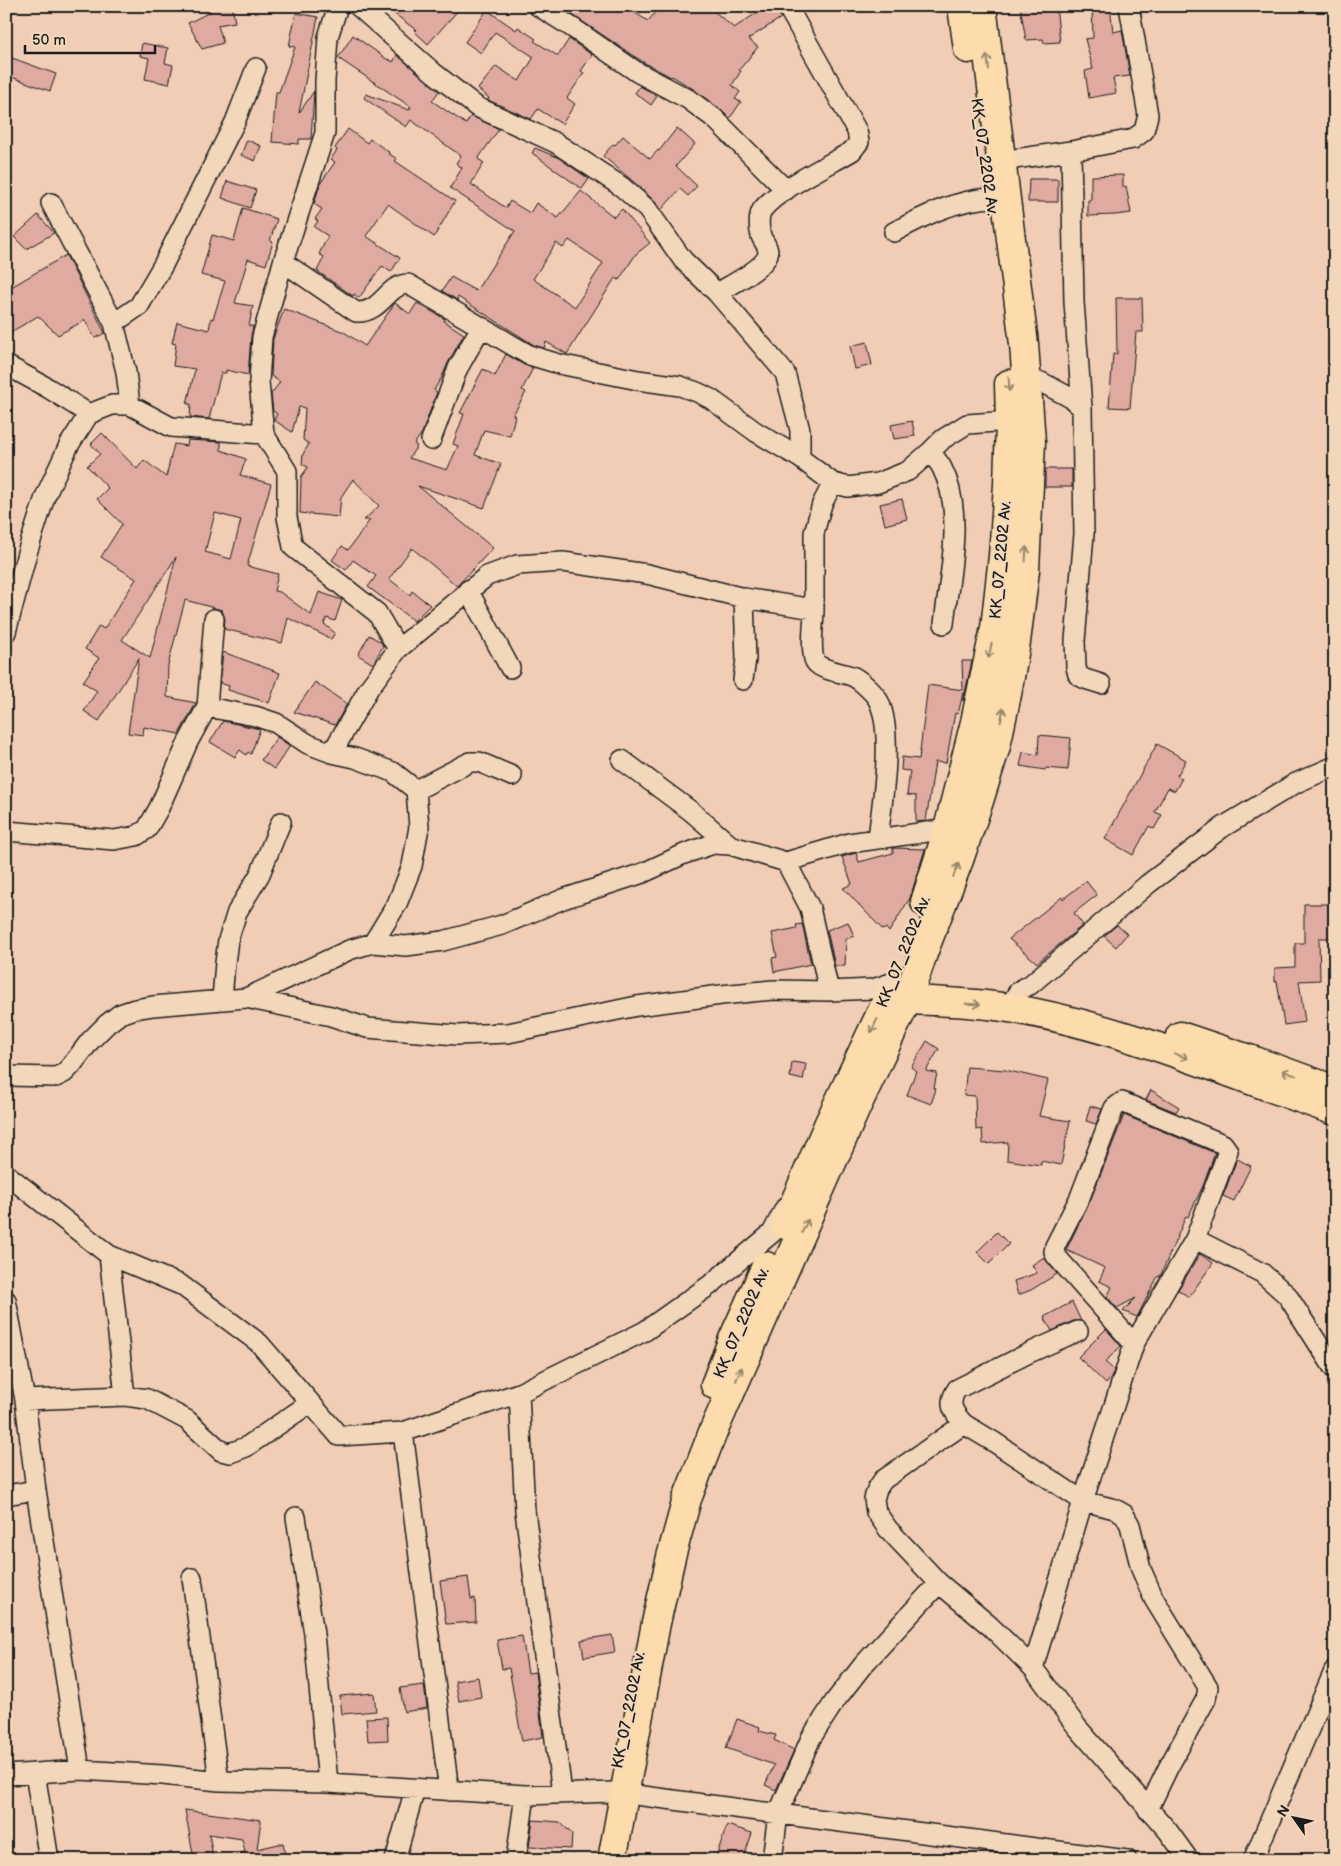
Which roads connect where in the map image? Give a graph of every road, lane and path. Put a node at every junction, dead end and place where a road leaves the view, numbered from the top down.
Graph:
1 (338, 6) edge
2 (358, 6) edge
3 (538, 6) edge
4 (787, 6) edge
5 (962, 6) edge
6 (982, 6) edge
7 (1129, 6) edge
8 (256, 68) dead end
9 (1071, 151) junction
10 (1000, 161) junction
11 (786, 190) junction
12 (990, 198) junction
13 (51, 203) dead end
14 (894, 232) dead end
15 (283, 262) junction
16 (717, 293) junction
17 (114, 323) junction
18 (481, 327) junction
19 (6, 365) edge
20 (1027, 381) junction
21 (130, 405) junction
22 (1082, 408) junction
23 (89, 414) junction
24 (1010, 420) junction
25 (264, 434) junction
26 (431, 440) dead end
27 (930, 452) junction
28 (800, 458) junction
29 (833, 483) junction
30 (468, 590) junction
31 (744, 598) junction
32 (814, 609) junction
33 (214, 619) dead end
34 (944, 624) dead end
35 (6, 632) edge
36 (398, 649) junction
37 (510, 668) dead end
38 (743, 680) dead end
39 (1101, 684) dead end
40 (207, 707) junction
41 (332, 753) junction
42 (622, 760) dead end
43 (1335, 766) edge
44 (512, 776) dead end
45 (416, 790) junction
46 (281, 822) dead end
47 (948, 828) junction
48 (6, 831) edge
49 (878, 838) junction
50 (730, 845) junction
51 (786, 862) junction
52 (374, 943) junction
53 (895, 990) junction
54 (828, 991) junction
55 (246, 998) junction
56 (222, 1000) junction
57 (1013, 1001) junction
58 (6, 1076) edge
59 (1335, 1090) edge
60 (1335, 1111) edge
61 (828, 1125) junction
62 (6, 1174) edge
63 (1195, 1239) junction
64 (109, 1255) junction
65 (6, 1300) edge
66 (1078, 1331) dead end
67 (1134, 1344) junction
68 (1335, 1370) edge
69 (17, 1390) edge
70 (519, 1393) junction
71 (125, 1396) junction
72 (310, 1402) junction
73 (964, 1424) junction
74 (403, 1432) junction
75 (36, 1490) junction
76 (6, 1495) edge
77 (1083, 1501) junction
78 (296, 1517) dead end
79 (192, 1578) dead end
80 (940, 1583) junction
81 (1033, 1668) junction
82 (1335, 1669) edge
83 (80, 1770) junction
84 (35, 1773) junction
85 (6, 1775) edge
86 (219, 1781) junction
87 (328, 1783) junction
88 (415, 1789) junction
89 (449, 1791) junction
90 (618, 1792) junction
91 (562, 1793) junction
92 (524, 1795) junction
93 (1148, 1810) junction
94 (778, 1814) junction
95 (1098, 1858) edge
96 (49, 1860) edge
97 (394, 1860) edge
98 (516, 1860) edge
99 (602, 1860) edge
100 (612, 1860) edge
101 (772, 1860) edge
102 (1127, 1860) edge
103 (1189, 1860) edge
104 (1253, 1860) edge

1 - 15 street
2 - 16 street
3 - 11 street
4 - 11 street
5 - 12 main road, KK_07_2202 Av.
10 -> 6 main road
7 - 9 street
8 - 17 street
9 - 10 street
9 - 22 street
10 - 20 main road
11 - 16 street
12 - 14 street
12 -> 24 main road, KK_07_2202 Av.
13 - 17 street
15 - 18 street
15 - 25 street
16 - 28 street
17 - 21 street
18 - 26 street
18 - 28 street
19 - 23 street
20 - 22 street
53 -> 20 main road
21 - 23 street
21 - 25 street
22 - 39 street
23 - 35 street
24 - 27 street
24 -> 47 main road, KK_07_2202 Av.
25 - 36 street
27 - 29 street
27 - 34 street
28 - 29 street
29 - 32 street
30 - 31 street
30 - 36 street
30 - 37 street
31 - 32 street
31 - 38 street
32 - 49 street
33 - 40 street
36 - 41 street
40 - 41 street
40 - 48 street
41 - 45 street
42 - 50 street
43 - 57 street
44 - 45 street
45 - 52 street
46 - 56 street
47 - 49 street
47 - 53 main road, KK_07_2202 Av.
49 - 51 street
50 - 51 street
50 - 52 street
51 - 54 street
52 - 55 street
53 - 54 street
53 - 57 main road
53 -> 61 main road, KK_07_2202 Av.
90 -> 53 main road
54 - 55 street
55 - 56 street
56 - 58 street
59 -> 57 main road
57 -> 60 main road
61 - 70 street
61 - 90 main road, KK_07_2202 Av.
62 - 64 street
63 - 67 street
63 - 67 street
63 - 68 street
64 - 71 street
64 - 72 street
65 - 69 street
66 - 73 street
67 - 77 street
69 - 71 street
69 - 75 street
70 - 74 street
70 - 91 street
71 - 72 street
72 - 74 street
73 - 77 street
73 - 80 street
74 - 89 street
75 - 76 street
75 - 83 street
77 - 81 street
77 - 93 street
78 - 87 street
79 - 86 street
80 - 81 street
80 - 94 street
81 - 93 street
82 - 104 street
83 - 84 street
83 - 86 street
84 - 85 street
84 - 96 street
86 - 87 street
87 - 88 street
88 - 89 street
88 - 97 street
89 - 92 street
90 - 91 street
90 - 94 street
90 - 99 main road, KK_07_2202 Av.
90 - 100 main road
91 - 92 street
92 - 98 street
93 - 103 street
94 - 95 street
94 - 101 street
95 - 102 street

